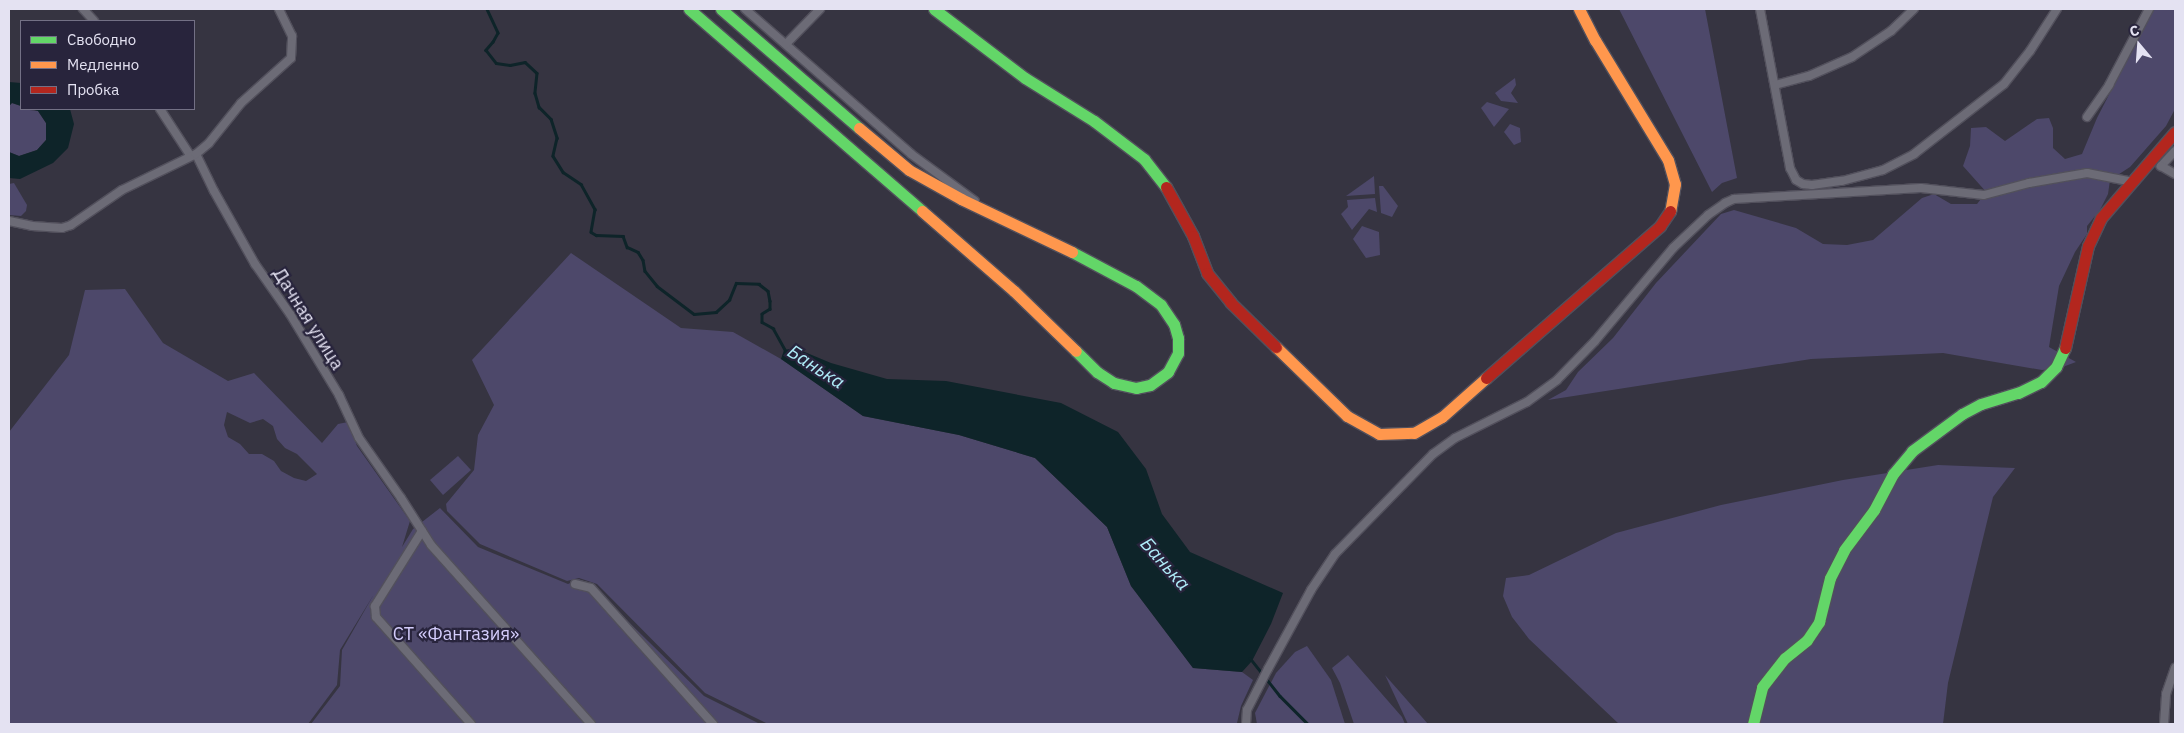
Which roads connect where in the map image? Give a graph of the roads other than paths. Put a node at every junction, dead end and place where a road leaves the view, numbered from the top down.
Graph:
1 (84, 9) edge
2 (279, 9) edge
3 (689, 9) edge
4 (721, 9) edge
5 (745, 9) edge
6 (820, 9) edge
7 (934, 9) edge
8 (1579, 9) edge
9 (1760, 9) edge
10 (1914, 9) edge
11 (2058, 9) edge
12 (2149, 9) edge
13 (93, 20) edge
14 (786, 44) junction
15 (1775, 85) junction
16 (161, 110) edge
17 (2086, 117) dead end
18 (2175, 132) edge
19 (2175, 151) edge
20 (193, 154) junction
21 (2175, 174) edge
22 (2133, 182) junction
23 (995, 215) junction
24 (9, 221) edge
25 (422, 531) junction
26 (575, 584) dead end
27 (2175, 668) edge
28 (471, 724) edge
29 (591, 724) edge
30 (713, 724) edge
31 (1246, 724) edge
32 (1752, 724) edge
33 (2164, 724) edge

1 - 13 street
2 - 20 street
3 - 23 street
4 - 23 street
5 - 14 street
6 - 14 street
7 - 8 street
9 - 15 street
10 - 15 street
11 - 15 street
12 - 17 street
14 - 23 street
16 - 20 street, Дачная улица
18 - 22 street
19 - 21 street
20 - 24 street
20 - 25 street, Дачная улица
22 - 31 street
22 - 32 street
25 - 28 street
25 - 29 street, Дачная улица
26 - 30 street
27 - 33 street

